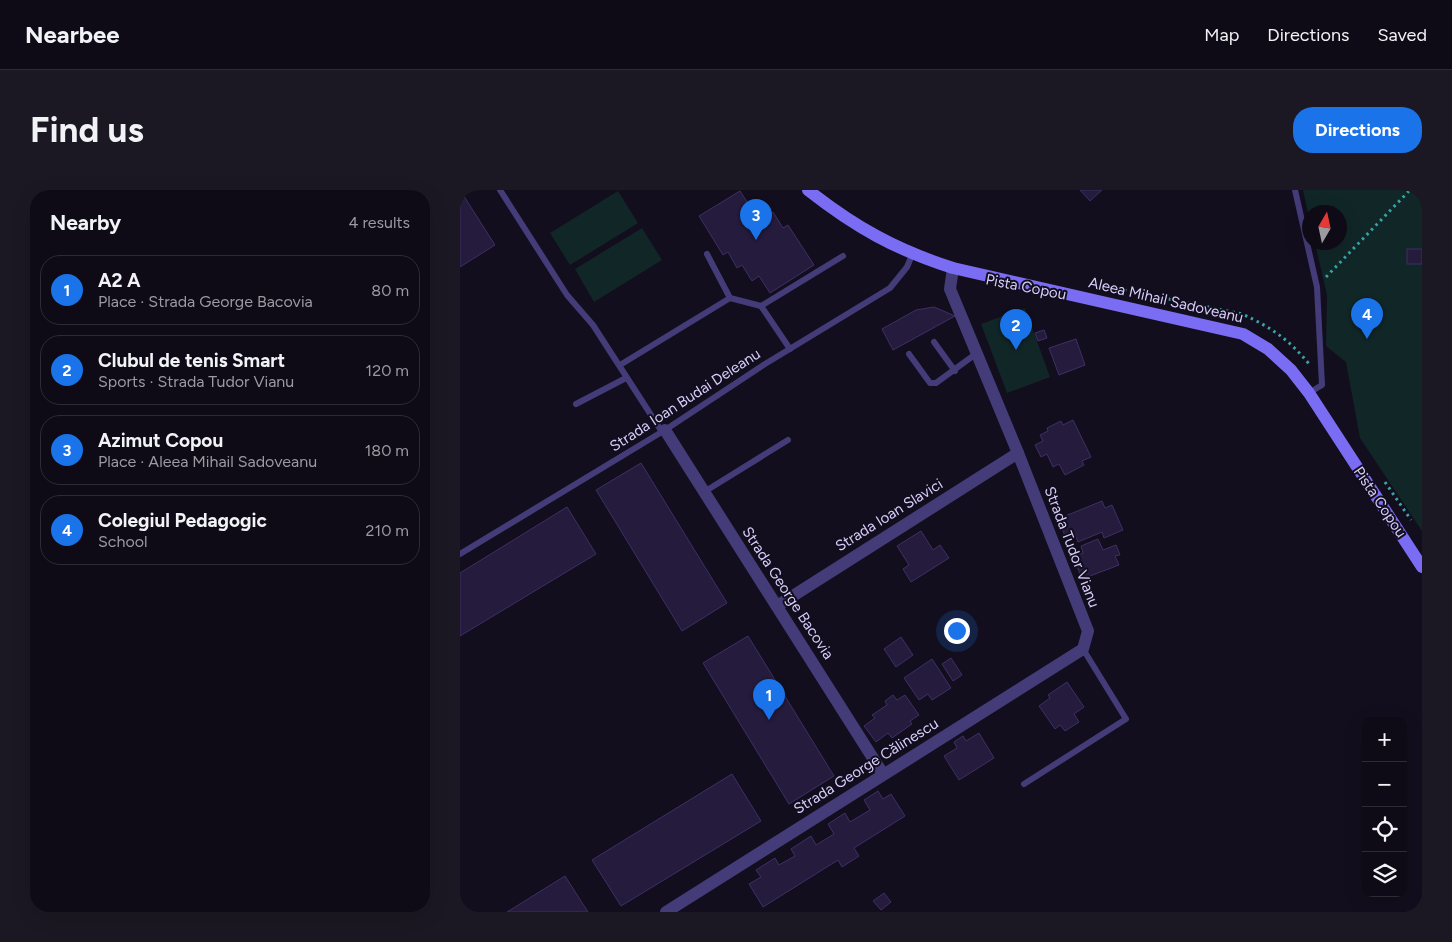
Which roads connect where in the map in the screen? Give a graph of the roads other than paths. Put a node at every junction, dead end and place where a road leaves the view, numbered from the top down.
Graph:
1 (500, 190) edge
2 (808, 190) edge
3 (1295, 190) edge
4 (707, 254) dead end
5 (912, 255) junction
6 (844, 256) dead end
7 (953, 268) junction
8 (730, 298) junction
9 (761, 306) junction
10 (934, 342) dead end
11 (790, 349) junction
12 (977, 353) junction
13 (909, 354) dead end
14 (620, 365) junction
15 (955, 371) junction
16 (626, 378) junction
17 (1309, 393) junction
18 (576, 404) dead end
19 (664, 431) junction
20 (788, 440) dead end
21 (1018, 453) junction
22 (704, 492) junction
23 (460, 554) edge
24 (1422, 567) edge
25 (777, 606) junction
26 (1084, 649) junction
27 (883, 774) junction
28 (1024, 784) dead end
29 (666, 912) edge

1 - 14 lane
2 - 5 main road, Aleea Mihail Sadoveanu
3 - 17 lane
4 - 8 lane
5 - 7 main road, Aleea Mihail Sadoveanu
5 - 11 lane, Strada Ioan Budai Deleanu
6 - 9 lane
7 - 12 street, Strada Tudor Vianu
7 - 17 main road, Aleea Mihail Sadoveanu
8 - 9 lane
8 - 14 lane
9 - 11 lane
10 - 15 lane
11 - 19 lane, Strada Ioan Budai Deleanu
12 - 15 lane
12 - 21 street, Strada Tudor Vianu
13 - 15 lane
14 - 16 lane
16 - 18 lane
16 - 19 lane
17 - 24 main road, Aleea Mihail Sadoveanu
19 - 22 street, Strada George Bacovia
19 - 23 lane, Strada Ioan Budai Deleanu
20 - 22 lane
21 - 25 street, Strada Ioan Slavici
21 - 26 street, Strada Tudor Vianu
22 - 25 street, Strada George Bacovia
25 - 27 street, Strada George Bacovia
26 - 27 street, Strada George Călinescu
26 - 28 lane
27 - 29 street, Strada George Călinescu

